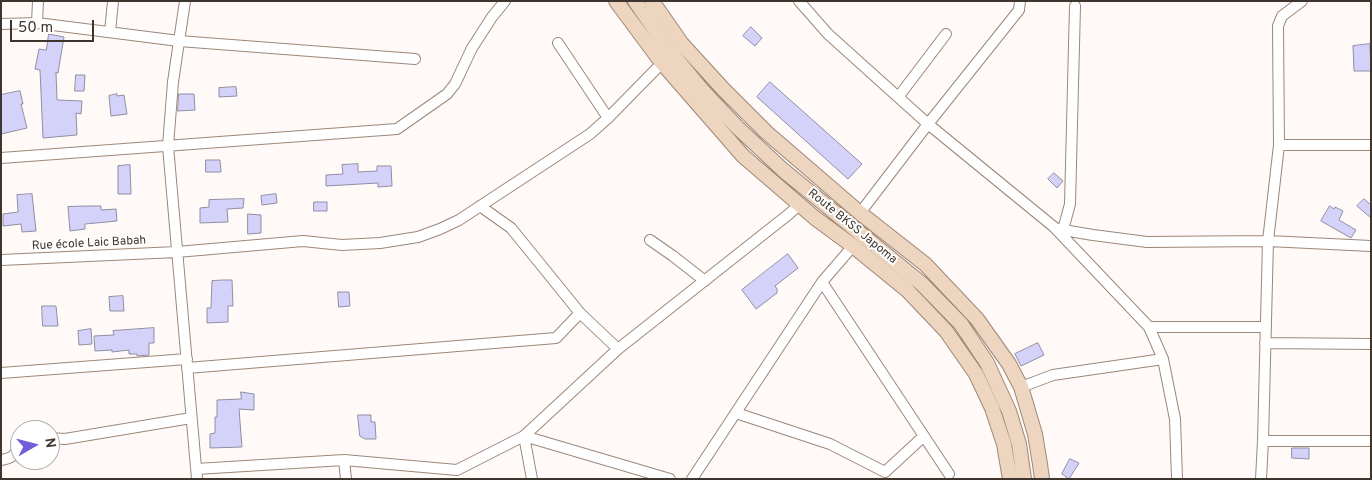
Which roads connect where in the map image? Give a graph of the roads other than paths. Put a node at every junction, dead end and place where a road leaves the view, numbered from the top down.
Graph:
1 (38, 1) edge
2 (113, 1) edge
3 (185, 1) edge
4 (505, 1) edge
5 (616, 1) edge
6 (635, 1) edge
7 (652, 1) edge
8 (799, 1) edge
9 (1020, 1) edge
10 (1302, 1) edge
11 (1075, 6) dead end
12 (37, 23) junction
13 (1, 24) edge
14 (110, 32) junction
15 (946, 34) dead end
16 (179, 41) junction
17 (558, 43) dead end
18 (415, 59) dead end
19 (662, 63) junction
20 (898, 96) junction
21 (608, 118) junction
22 (928, 124) junction
23 (1279, 145) junction
24 (1371, 145) edge
25 (168, 146) junction
26 (1, 158) edge
27 (799, 205) junction
28 (480, 206) junction
29 (860, 213) junction
30 (1058, 229) junction
31 (650, 240) dead end
32 (1268, 241) junction
33 (853, 246) junction
34 (1371, 246) edge
35 (177, 252) junction
36 (1, 260) edge
37 (705, 281) junction
38 (822, 282) junction
39 (580, 313) junction
40 (1149, 327) junction
41 (1266, 327) junction
42 (1265, 343) junction
43 (1371, 344) edge
44 (618, 350) junction
45 (1163, 359) junction
46 (187, 364) junction
47 (1, 373) edge
48 (1021, 387) junction
49 (736, 413) junction
50 (192, 418) junction
51 (524, 436) junction
52 (924, 436) junction
53 (60, 439) edge
54 (1263, 441) junction
55 (1371, 441) edge
56 (344, 460) junction
57 (196, 474) edge
58 (949, 474) dead end
59 (346, 479) edge
60 (532, 479) edge
61 (670, 479) edge
62 (692, 479) edge
63 (1010, 479) edge
64 (1024, 479) edge
65 (1042, 479) edge
66 (1177, 479) edge
67 (1261, 479) edge

1 - 12 street
2 - 14 street
3 - 16 street
4 - 25 street
5 - 19 main road
6 - 64 main road, Route BKSS Japoma
7 - 29 main road
8 - 20 street
9 - 22 street
10 - 23 street
11 - 30 street
12 - 13 street
12 - 14 street
14 - 16 street
15 - 20 street
16 - 18 street
16 - 25 street
17 - 21 street
19 - 21 street, Rue école Laic Babah
19 - 27 main road
20 - 22 street
21 - 28 street, Rue école Laic Babah
22 - 29 street
22 - 30 street
23 - 24 street
23 - 32 street
25 - 26 street
25 - 35 street
27 - 33 main road
27 - 37 street
28 - 35 street, Rue école Laic Babah
28 - 39 street
29 - 48 main road
30 - 32 street
30 - 40 street
31 - 37 street
32 - 34 street
32 - 41 street
33 - 38 street
33 - 63 main road
35 - 36 street, Rue école Laic Babah
35 - 46 street
37 - 44 street
38 - 49 street
38 - 52 street
39 - 44 street
39 - 46 street
40 - 41 street
40 - 45 street
41 - 42 street
42 - 43 street
42 - 54 street
44 - 51 street
45 - 48 street
45 - 66 street
46 - 47 street
46 - 50 street
48 - 65 main road
49 - 52 street
49 - 62 street
50 - 53 street
50 - 57 street
51 - 56 street
51 - 60 street
51 - 61 street
52 - 58 street
54 - 55 street
54 - 67 street
56 - 57 street
56 - 59 street

